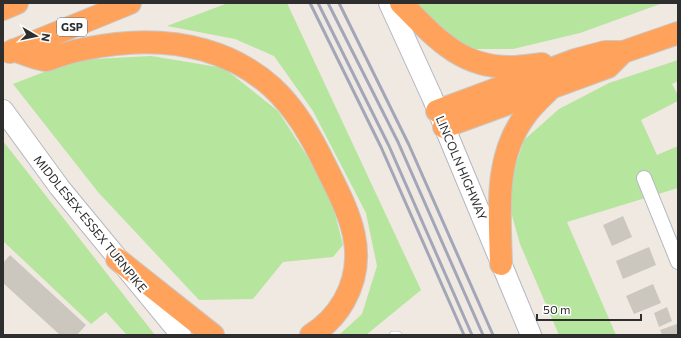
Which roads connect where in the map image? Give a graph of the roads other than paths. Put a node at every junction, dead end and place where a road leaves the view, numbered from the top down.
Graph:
1 (17, 3) edge
2 (130, 3) edge
3 (389, 3) edge
4 (401, 3) edge
5 (3, 9) edge
6 (678, 33) edge
7 (623, 52) junction
8 (9, 53) edge
9 (575, 60) junction
10 (554, 86) junction
11 (3, 110) edge
12 (441, 119) junction
13 (644, 178) dead end
14 (117, 259) junction
15 (678, 262) edge
16 (501, 264) junction
17 (181, 335) edge
18 (213, 335) edge
19 (311, 335) edge
20 (393, 335) edge
21 (398, 335) edge
22 (531, 335) edge

1 - 5 highway
2 - 8 highway, GSP
3 - 12 main road, LINCOLN HIGHWAY
4 - 9 highway
6 - 7 highway
7 - 9 highway
7 - 10 highway
8 - 19 highway
9 - 12 highway
10 - 12 highway
10 - 16 highway
11 - 14 main road, MIDDLESEX-ESSEX TURNPIKE
12 - 16 main road, LINCOLN HIGHWAY
13 - 15 street
14 - 17 main road, MIDDLESEX-ESSEX TURNPIKE
14 - 18 highway
16 - 22 main road, LINCOLN HIGHWAY
20 - 21 lane

